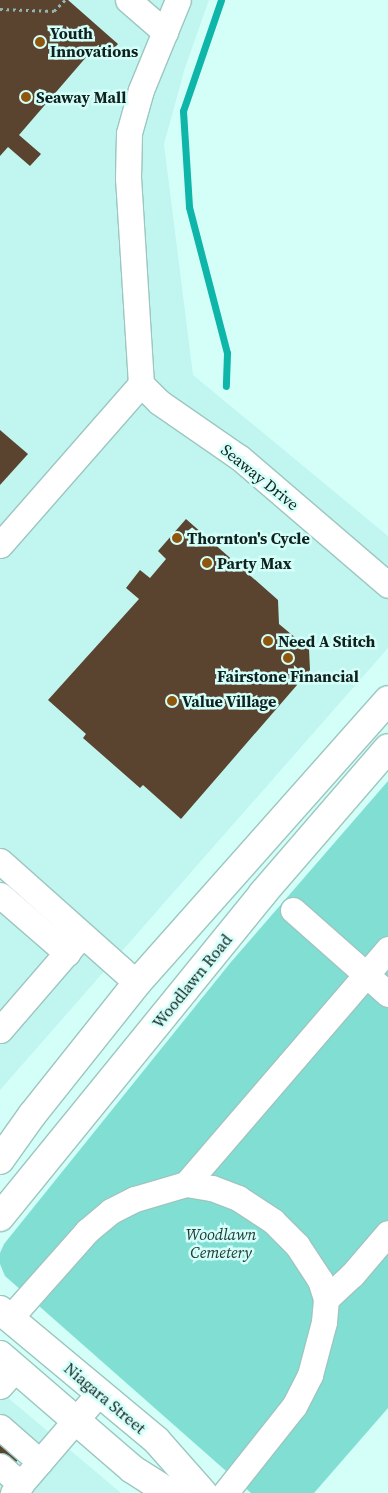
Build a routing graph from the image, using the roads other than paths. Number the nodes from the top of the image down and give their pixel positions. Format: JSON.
{"nodes":[{"id":1,"x":128,"y":0,"type":"edge"},
{"id":2,"x":178,"y":0,"type":"edge"},
{"id":3,"x":164,"y":32,"type":"junction"},
{"id":4,"x":146,"y":389,"type":"junction"},
{"id":5,"x":0,"y":545,"type":"edge"},
{"id":6,"x":388,"y":585,"type":"edge"},
{"id":7,"x":388,"y":700,"type":"edge"},
{"id":8,"x":388,"y":748,"type":"edge"},
{"id":9,"x":0,"y":861,"type":"edge"},
{"id":10,"x":0,"y":896,"type":"edge"},
{"id":11,"x":293,"y":910,"type":"dead end"},
{"id":12,"x":74,"y":944,"type":"junction"},
{"id":13,"x":388,"y":949,"type":"edge"},
{"id":14,"x":366,"y":974,"type":"junction"},
{"id":15,"x":137,"y":982,"type":"junction"},
{"id":16,"x":388,"y":994,"type":"edge"},
{"id":17,"x":0,"y":1030,"type":"edge"},
{"id":18,"x":90,"y":1045,"type":"junction"},
{"id":19,"x":0,"y":1133,"type":"edge"},
{"id":20,"x":0,"y":1160,"type":"edge"},
{"id":21,"x":186,"y":1184,"type":"junction"},
{"id":22,"x":0,"y":1217,"type":"edge"},
{"id":23,"x":388,"y":1234,"type":"edge"},
{"id":24,"x":326,"y":1298,"type":"junction"},
{"id":25,"x":5,"y":1314,"type":"edge"},
{"id":26,"x":5,"y":1370,"type":"edge"},
{"id":27,"x":100,"y":1393,"type":"junction"},
{"id":28,"x":76,"y":1420,"type":"junction"},
{"id":29,"x":0,"y":1427,"type":"edge"},
{"id":30,"x":40,"y":1462,"type":"junction"},
{"id":31,"x":0,"y":1466,"type":"edge"},
{"id":32,"x":17,"y":1489,"type":"edge"},
{"id":33,"x":170,"y":1493,"type":"edge"},
{"id":34,"x":203,"y":1493,"type":"edge"},
{"id":35,"x":225,"y":1493,"type":"edge"}],
"edges":[{"from":1,"to":3,"type":"street"},
{"from":2,"to":3,"type":"street"},
{"from":3,"to":4,"type":"street"},
{"from":4,"to":5,"type":"street"},
{"from":4,"to":6,"type":"street","name":"Seaway Drive"},
{"from":7,"to":15,"type":"main road"},
{"from":8,"to":22,"type":"main road","name":"Woodlawn Road"},
{"from":9,"to":12,"type":"street"},
{"from":10,"to":12,"type":"street"},
{"from":11,"to":14,"type":"street"},
{"from":12,"to":15,"type":"street"},
{"from":12,"to":17,"type":"street"},
{"from":13,"to":14,"type":"street"},
{"from":14,"to":16,"type":"street"},
{"from":14,"to":21,"type":"street"},
{"from":15,"to":18,"type":"main road"},
{"from":18,"to":19,"type":"main road"},
{"from":18,"to":20,"type":"main road"},
{"from":21,"to":24,"type":"street"},
{"from":21,"to":25,"type":"street"},
{"from":23,"to":24,"type":"street"},
{"from":24,"to":35,"type":"street"},
{"from":25,"to":27,"type":"main road","name":"Niagara Street"},
{"from":26,"to":28,"type":"main road"},
{"from":27,"to":28,"type":"street"},
{"from":27,"to":34,"type":"main road","name":"Niagara Street"},
{"from":28,"to":30,"type":"street"},
{"from":28,"to":33,"type":"main road"},
{"from":29,"to":30,"type":"street"},
{"from":30,"to":32,"type":"street"},
{"from":31,"to":32,"type":"street"}]}
